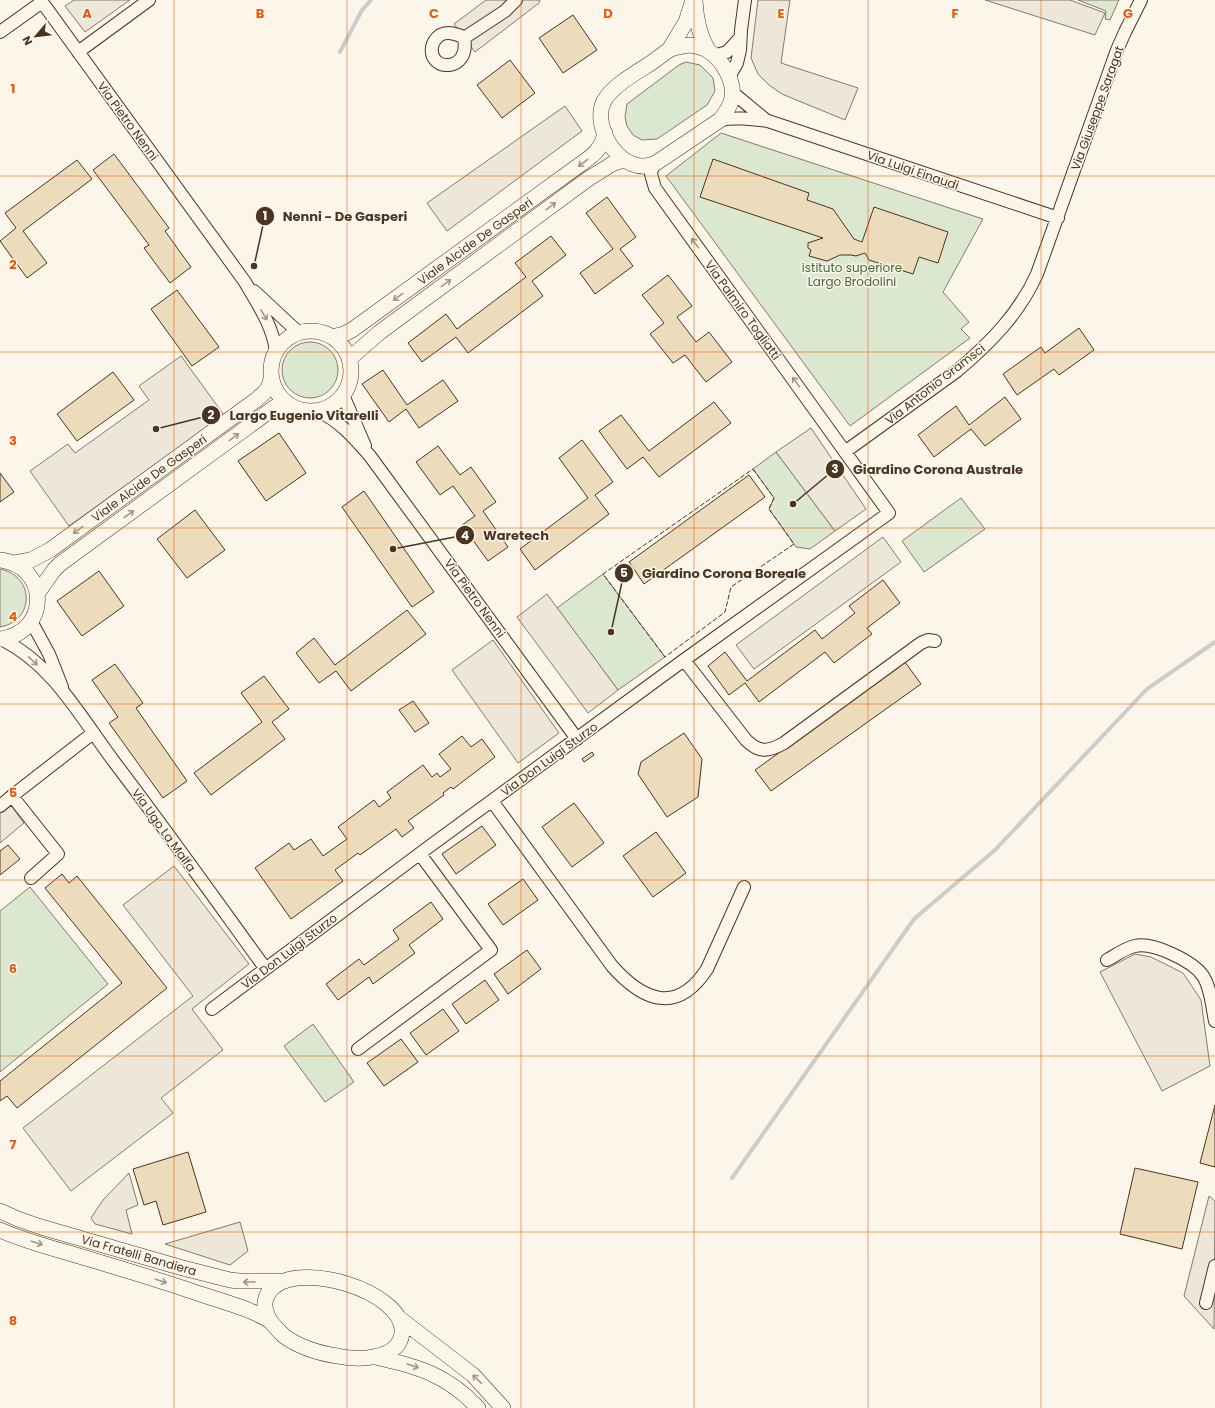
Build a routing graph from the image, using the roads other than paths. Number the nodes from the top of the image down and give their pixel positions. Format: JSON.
{"nodes":[{"id":1,"x":149,"y":0,"type":"edge"},
{"id":2,"x":516,"y":0,"type":"edge"},
{"id":3,"x":694,"y":0,"type":"edge"},
{"id":4,"x":745,"y":0,"type":"edge"},
{"id":5,"x":1141,"y":0,"type":"edge"},
{"id":6,"x":0,"y":32,"type":"edge"},
{"id":7,"x":464,"y":38,"type":"dead end"},
{"id":8,"x":740,"y":38,"type":"junction"},
{"id":9,"x":669,"y":50,"type":"junction"},
{"id":10,"x":78,"y":52,"type":"junction"},
{"id":11,"x":711,"y":53,"type":"junction"},
{"id":12,"x":729,"y":77,"type":"junction"},
{"id":13,"x":732,"y":92,"type":"junction"},
{"id":14,"x":720,"y":120,"type":"junction"},
{"id":15,"x":768,"y":121,"type":"junction"},
{"id":16,"x":605,"y":133,"type":"junction"},
{"id":17,"x":623,"y":160,"type":"junction"},
{"id":18,"x":653,"y":165,"type":"junction"},
{"id":19,"x":1058,"y":218,"type":"junction"},
{"id":20,"x":245,"y":282,"type":"junction"},
{"id":21,"x":299,"y":332,"type":"junction"},
{"id":22,"x":332,"y":337,"type":"junction"},
{"id":23,"x":276,"y":351,"type":"junction"},
{"id":24,"x":349,"y":359,"type":"junction"},
{"id":25,"x":271,"y":377,"type":"junction"},
{"id":26,"x":343,"y":396,"type":"junction"},
{"id":27,"x":289,"y":405,"type":"junction"},
{"id":28,"x":317,"y":411,"type":"junction"},
{"id":29,"x":846,"y":451,"type":"junction"},
{"id":30,"x":370,"y":456,"type":"junction"},
{"id":31,"x":889,"y":513,"type":"joint"},
{"id":32,"x":7,"y":561,"type":"edge"},
{"id":33,"x":37,"y":594,"type":"junction"},
{"id":34,"x":31,"y":621,"type":"junction"},
{"id":35,"x":0,"y":639,"type":"edge"},
{"id":36,"x":935,"y":641,"type":"dead end"},
{"id":37,"x":684,"y":660,"type":"junction"},
{"id":38,"x":64,"y":692,"type":"junction"},
{"id":39,"x":92,"y":733,"type":"junction"},
{"id":40,"x":577,"y":739,"type":"junction"},
{"id":41,"x":12,"y":796,"type":"junction"},
{"id":42,"x":492,"y":801,"type":"junction"},
{"id":43,"x":0,"y":806,"type":"edge"},
{"id":44,"x":420,"y":854,"type":"junction"},
{"id":45,"x":31,"y":878,"type":"dead end"},
{"id":46,"x":744,"y":887,"type":"dead end"},
{"id":47,"x":1107,"y":960,"type":"dead end"},
{"id":48,"x":265,"y":968,"type":"junction"},
{"id":49,"x":212,"y":1009,"type":"dead end"},
{"id":50,"x":1215,"y":1021,"type":"edge"},
{"id":51,"x":358,"y":1050,"type":"dead end"},
{"id":52,"x":0,"y":1211,"type":"edge"},
{"id":53,"x":0,"y":1230,"type":"edge"},
{"id":54,"x":1215,"y":1266,"type":"edge"},
{"id":55,"x":281,"y":1281,"type":"junction"},
{"id":56,"x":1206,"y":1303,"type":"dead end"},
{"id":57,"x":399,"y":1318,"type":"junction"},
{"id":58,"x":270,"y":1321,"type":"junction"},
{"id":59,"x":375,"y":1357,"type":"junction"},
{"id":60,"x":478,"y":1408,"type":"edge"},
{"id":61,"x":503,"y":1408,"type":"edge"}],
"edges":[{"from":1,"to":10,"type":"street"},
{"from":2,"to":7,"type":"street"},
{"from":3,"to":9,"type":"street"},
{"from":3,"to":11,"type":"street"},
{"from":4,"to":8,"type":"street"},
{"from":5,"to":19,"type":"street","name":"Via Giuseppe Saragat"},
{"from":6,"to":10,"type":"street","name":"Via Pietro Nenni"},
{"from":8,"to":11,"type":"street"},
{"from":8,"to":12,"type":"street"},
{"from":9,"to":11,"type":"street"},
{"from":9,"to":16,"type":"street"},
{"from":10,"to":20,"type":"street","name":"Via Pietro Nenni"},
{"from":11,"to":12,"type":"street"},
{"from":12,"to":13,"type":"street"},
{"from":13,"to":14,"type":"street"},
{"from":13,"to":15,"type":"street","name":"Via Luigi Einaudi"},
{"from":14,"to":15,"type":"street","name":"Via Luigi Einaudi"},
{"from":14,"to":18,"type":"street"},
{"from":15,"to":19,"type":"street","name":"Via Luigi Einaudi"},
{"from":16,"to":17,"type":"street"},
{"from":16,"to":22,"type":"street","name":"Viale Alcide De Gasperi","one_way":true},
{"from":17,"to":18,"type":"street"},
{"from":24,"to":17,"type":"street","name":"Viale Alcide De Gasperi","one_way":true},
{"from":29,"to":18,"type":"street","name":"Via Palmiro Togliatti","one_way":true},
{"from":19,"to":29,"type":"street","name":"Via Antonio Gramsci"},
{"from":20,"to":21,"type":"street","name":"Via Pietro Nenni"},
{"from":20,"to":23,"type":"street","name":"Via Pietro Nenni","one_way":true},
{"from":21,"to":22,"type":"street"},
{"from":21,"to":23,"type":"street"},
{"from":22,"to":24,"type":"street"},
{"from":23,"to":25,"type":"street"},
{"from":24,"to":26,"type":"street"},
{"from":25,"to":27,"type":"street"},
{"from":25,"to":32,"type":"street","name":"Viale Alcide De Gasperi","one_way":true},
{"from":26,"to":28,"type":"street"},
{"from":26,"to":30,"type":"street"},
{"from":27,"to":28,"type":"street"},
{"from":33,"to":27,"type":"street","name":"Viale Alcide De Gasperi","one_way":true},
{"from":28,"to":30,"type":"street","name":"Via Pietro Nenni"},
{"from":29,"to":31,"type":"street","name":"Via Palmiro Togliatti"},
{"from":30,"to":40,"type":"street","name":"Via Pietro Nenni"},
{"from":31,"to":37,"type":"street","name":"Via Don Luigi Sturzo"},
{"from":32,"to":33,"type":"street"},
{"from":33,"to":34,"type":"street"},
{"from":34,"to":35,"type":"street"},
{"from":34,"to":38,"type":"street","name":"Via Ugo La Malfa"},
{"from":35,"to":38,"type":"street","name":"Via Ugo La Malfa","one_way":true},
{"from":36,"to":37,"type":"street"},
{"from":37,"to":40,"type":"street","name":"Via Don Luigi Sturzo"},
{"from":38,"to":39,"type":"street","name":"Via Ugo La Malfa"},
{"from":39,"to":41,"type":"street"},
{"from":39,"to":48,"type":"street","name":"Via Ugo La Malfa"},
{"from":40,"to":42,"type":"street","name":"Via Don Luigi Sturzo"},
{"from":41,"to":43,"type":"street"},
{"from":41,"to":45,"type":"street"},
{"from":42,"to":44,"type":"street","name":"Via Don Luigi Sturzo"},
{"from":42,"to":46,"type":"street"},
{"from":44,"to":48,"type":"street","name":"Via Don Luigi Sturzo"},
{"from":44,"to":51,"type":"street"},
{"from":47,"to":50,"type":"street"},
{"from":48,"to":49,"type":"street","name":"Via Don Luigi Sturzo"},
{"from":55,"to":52,"type":"street","name":"Via Fratelli Bandiera","one_way":true},
{"from":53,"to":58,"type":"street","name":"Via Fratelli Bandiera","one_way":true},
{"from":54,"to":56,"type":"street"},
{"from":55,"to":57,"type":"street","name":"Via Fratelli Bandiera"},
{"from":55,"to":58,"type":"street"},
{"from":57,"to":59,"type":"street","name":"Via Fratelli Bandiera"},
{"from":61,"to":57,"type":"street","name":"Via Fratelli Bandiera","one_way":true},
{"from":58,"to":59,"type":"street","name":"Via Fratelli Bandiera"},
{"from":59,"to":60,"type":"street","name":"Via Fratelli Bandiera","one_way":true}]}
